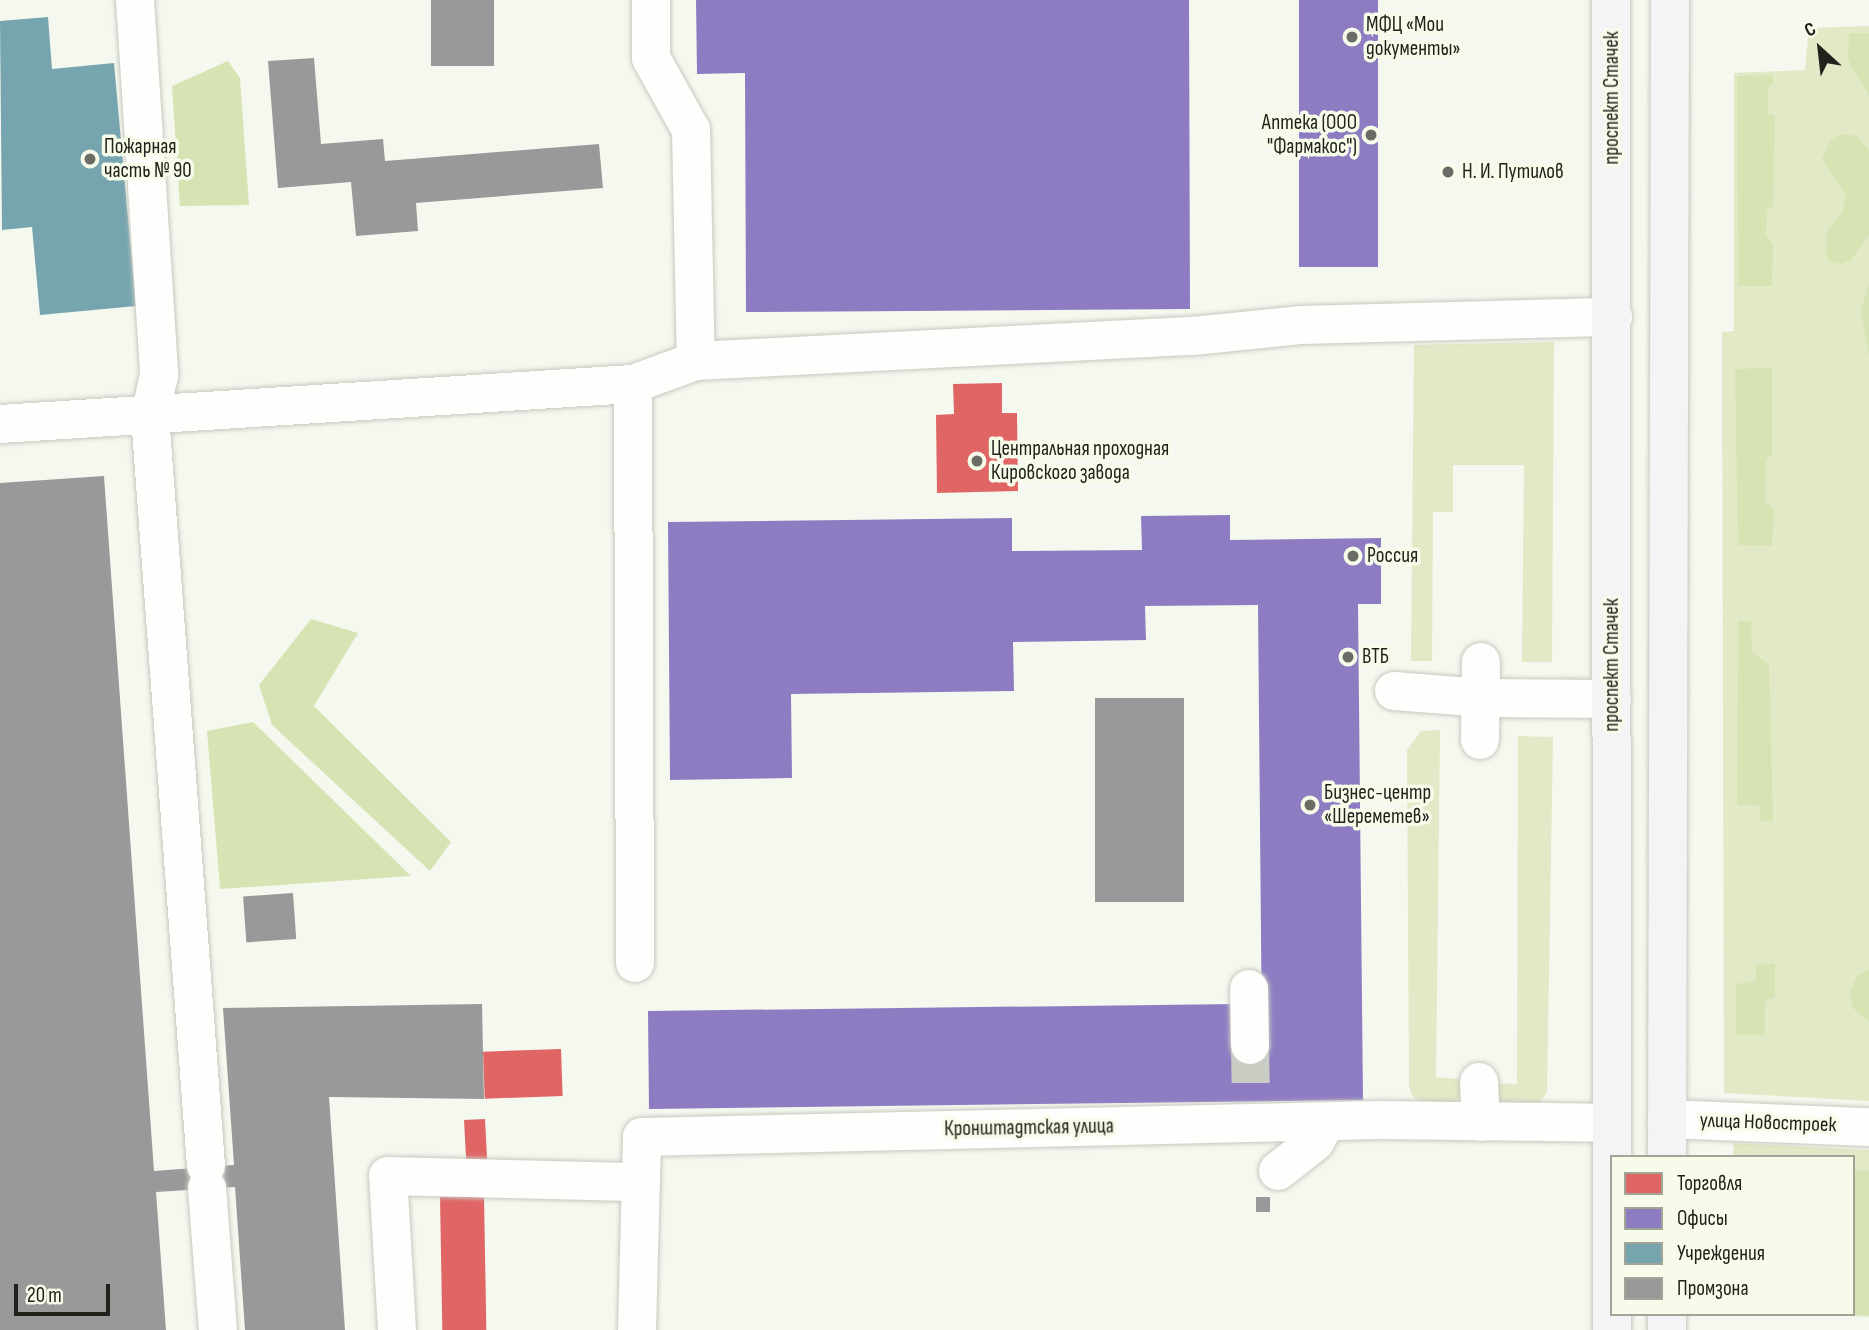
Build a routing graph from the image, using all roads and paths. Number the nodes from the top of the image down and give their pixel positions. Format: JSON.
{"nodes":[{"id":1,"x":135,"y":0,"type":"edge"},
{"id":2,"x":651,"y":0,"type":"edge"},
{"id":3,"x":1611,"y":0,"type":"edge"},
{"id":4,"x":1670,"y":0,"type":"edge"},
{"id":5,"x":1613,"y":317,"type":"junction"},
{"id":6,"x":696,"y":361,"type":"junction"},
{"id":7,"x":633,"y":384,"type":"junction"},
{"id":8,"x":150,"y":416,"type":"junction"},
{"id":9,"x":0,"y":424,"type":"edge"},
{"id":10,"x":1482,"y":680,"type":"junction"},
{"id":11,"x":1394,"y":691,"type":"dead end"},
{"id":12,"x":1612,"y":699,"type":"junction"},
{"id":13,"x":1480,"y":740,"type":"dead end"},
{"id":14,"x":635,"y":963,"type":"dead end"},
{"id":15,"x":1249,"y":989,"type":"dead end"},
{"id":16,"x":1250,"y":1045,"type":"tunnel mouth"},
{"id":17,"x":1479,"y":1082,"type":"dead end"},
{"id":18,"x":1667,"y":1119,"type":"junction"},
{"id":19,"x":1326,"y":1122,"type":"junction"},
{"id":20,"x":1481,"y":1122,"type":"junction"},
{"id":21,"x":1610,"y":1123,"type":"junction"},
{"id":22,"x":1869,"y":1127,"type":"edge"},
{"id":23,"x":1610,"y":1155,"type":"edge"},
{"id":24,"x":1667,"y":1155,"type":"edge"},
{"id":25,"x":1278,"y":1171,"type":"dead end"},
{"id":26,"x":640,"y":1182,"type":"junction"},
{"id":27,"x":218,"y":1330,"type":"edge"},
{"id":28,"x":397,"y":1330,"type":"edge"},
{"id":29,"x":637,"y":1330,"type":"edge"}],
"edges":[{"from":1,"to":8,"type":"street"},
{"from":2,"to":6,"type":"street"},
{"from":3,"to":5,"type":"main road","name":"проспект Стачек"},
{"from":4,"to":18,"type":"main road"},
{"from":5,"to":6,"type":"street"},
{"from":5,"to":12,"type":"main road","name":"проспект Стачек"},
{"from":6,"to":7,"type":"street"},
{"from":7,"to":8,"type":"street"},
{"from":7,"to":14,"type":"street"},
{"from":8,"to":9,"type":"street"},
{"from":8,"to":27,"type":"street"},
{"from":10,"to":11,"type":"street"},
{"from":10,"to":12,"type":"street"},
{"from":10,"to":13,"type":"street"},
{"from":12,"to":21,"type":"main road","name":"проспект Стачек"},
{"from":15,"to":16,"type":"street"},
{"from":17,"to":20,"type":"street"},
{"from":18,"to":22,"type":"street","name":"улица Новостроек"},
{"from":18,"to":24,"type":"main road"},
{"from":19,"to":20,"type":"street","name":"Кронштадтская улица"},
{"from":19,"to":25,"type":"street"},
{"from":19,"to":26,"type":"street","name":"Кронштадтская улица"},
{"from":20,"to":21,"type":"street","name":"Кронштадтская улица"},
{"from":21,"to":23,"type":"main road","name":"проспект Стачек"},
{"from":26,"to":28,"type":"street"},
{"from":26,"to":29,"type":"street","name":"Кронштадтская улица"}]}
